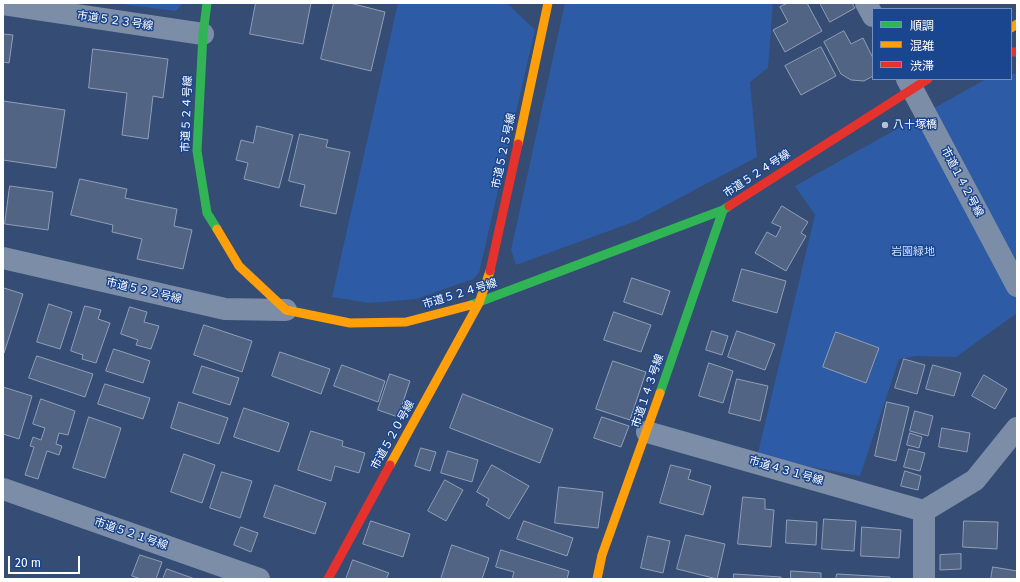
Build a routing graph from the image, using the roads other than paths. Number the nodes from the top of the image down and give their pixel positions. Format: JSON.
{"nodes":[{"id":1,"x":207,"y":3,"type":"edge"},
{"id":2,"x":866,"y":3,"type":"edge"},
{"id":3,"x":3,"y":4,"type":"edge"},
{"id":4,"x":543,"y":4,"type":"edge"},
{"id":5,"x":872,"y":14,"type":"edge"},
{"id":6,"x":203,"y":34,"type":"junction"},
{"id":7,"x":915,"y":82,"type":"edge"},
{"id":8,"x":723,"y":210,"type":"junction"},
{"id":9,"x":3,"y":258,"type":"edge"},
{"id":10,"x":1017,"y":286,"type":"edge"},
{"id":11,"x":479,"y":303,"type":"junction"},
{"id":12,"x":286,"y":310,"type":"junction"},
{"id":13,"x":1017,"y":428,"type":"edge"},
{"id":14,"x":647,"y":432,"type":"junction"},
{"id":15,"x":3,"y":489,"type":"edge"},
{"id":16,"x":924,"y":511,"type":"junction"},
{"id":17,"x":601,"y":578,"type":"edge"},
{"id":18,"x":259,"y":579,"type":"edge"},
{"id":19,"x":328,"y":579,"type":"edge"},
{"id":20,"x":924,"y":579,"type":"edge"}],
"edges":[{"from":1,"to":6,"type":"street","name":"市道５２４号線"},
{"from":2,"to":5,"type":"street"},
{"from":3,"to":6,"type":"street","name":"市道５２３号線"},
{"from":4,"to":11,"type":"street","name":"市道５２５号線"},
{"from":6,"to":12,"type":"street","name":"市道５２４号線"},
{"from":7,"to":8,"type":"street","name":"市道５２４号線"},
{"from":7,"to":10,"type":"street","name":"市道１４２号線"},
{"from":8,"to":11,"type":"street","name":"市道５２４号線"},
{"from":8,"to":14,"type":"street","name":"市道１４３号線"},
{"from":9,"to":12,"type":"street","name":"市道５２２号線"},
{"from":11,"to":12,"type":"street","name":"市道５２４号線"},
{"from":11,"to":19,"type":"street","name":"市道５２０号線"},
{"from":13,"to":16,"type":"street"},
{"from":14,"to":16,"type":"street","name":"市道４３１号線"},
{"from":14,"to":17,"type":"street","name":"市道１４３号線"},
{"from":15,"to":18,"type":"street","name":"市道５２１号線"},
{"from":16,"to":20,"type":"street"}]}
